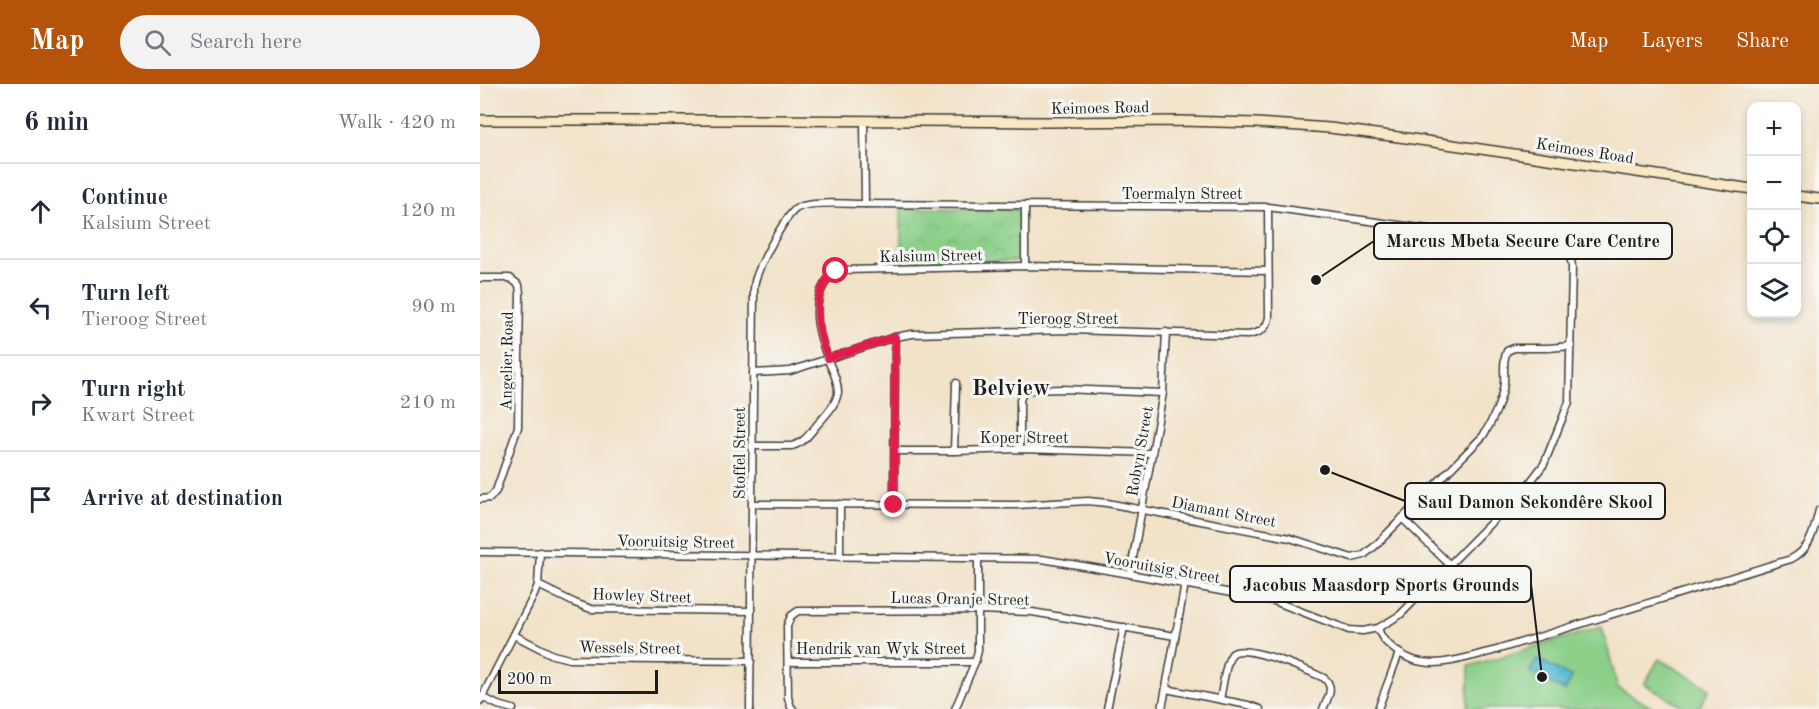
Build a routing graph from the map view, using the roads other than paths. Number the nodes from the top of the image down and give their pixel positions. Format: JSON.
{"nodes":[{"id":1,"x":480,"y":120,"type":"edge"},
{"id":2,"x":864,"y":122,"type":"junction"},
{"id":3,"x":1747,"y":188,"type":"edge"},
{"id":4,"x":865,"y":204,"type":"junction"},
{"id":5,"x":1025,"y":206,"type":"junction"},
{"id":6,"x":1268,"y":207,"type":"junction"},
{"id":7,"x":796,"y":208,"type":"joint"},
{"id":8,"x":1565,"y":250,"type":"joint"},
{"id":9,"x":1025,"y":266,"type":"junction"},
{"id":10,"x":1268,"y":271,"type":"junction"},
{"id":11,"x":480,"y":278,"type":"edge"},
{"id":12,"x":1166,"y":332,"type":"junction"},
{"id":13,"x":895,"y":337,"type":"junction"},
{"id":14,"x":1571,"y":346,"type":"junction"},
{"id":15,"x":828,"y":358,"type":"junction"},
{"id":16,"x":753,"y":373,"type":"junction"},
{"id":17,"x":956,"y":383,"type":"dead end"},
{"id":18,"x":1163,"y":393,"type":"junction"},
{"id":19,"x":752,"y":446,"type":"junction"},
{"id":20,"x":1020,"y":449,"type":"junction"},
{"id":21,"x":895,"y":451,"type":"junction"},
{"id":22,"x":954,"y":452,"type":"junction"},
{"id":23,"x":1153,"y":453,"type":"junction"},
{"id":24,"x":480,"y":499,"type":"edge"},
{"id":25,"x":753,"y":504,"type":"junction"},
{"id":26,"x":840,"y":504,"type":"junction"},
{"id":27,"x":894,"y":505,"type":"junction"},
{"id":28,"x":1142,"y":509,"type":"junction"},
{"id":29,"x":1819,"y":510,"type":"edge"},
{"id":30,"x":1402,"y":518,"type":"junction"},
{"id":31,"x":480,"y":552,"type":"edge"},
{"id":32,"x":540,"y":552,"type":"junction"},
{"id":33,"x":752,"y":556,"type":"junction"},
{"id":34,"x":840,"y":557,"type":"junction"},
{"id":35,"x":978,"y":559,"type":"junction"},
{"id":36,"x":1450,"y":565,"type":"junction"},
{"id":37,"x":1130,"y":574,"type":"junction"},
{"id":38,"x":1185,"y":584,"type":"junction"},
{"id":39,"x":537,"y":585,"type":"junction"},
{"id":40,"x":979,"y":610,"type":"junction"},
{"id":41,"x":751,"y":611,"type":"junction"},
{"id":42,"x":1124,"y":627,"type":"junction"},
{"id":43,"x":1378,"y":628,"type":"junction"},
{"id":44,"x":514,"y":635,"type":"junction"},
{"id":45,"x":1175,"y":636,"type":"junction"},
{"id":46,"x":1399,"y":653,"type":"junction"},
{"id":47,"x":751,"y":661,"type":"junction"},
{"id":48,"x":788,"y":662,"type":"junction"},
{"id":49,"x":975,"y":662,"type":"junction"},
{"id":50,"x":1166,"y":689,"type":"junction"},
{"id":51,"x":481,"y":699,"type":"edge"},
{"id":52,"x":1220,"y":699,"type":"junction"},
{"id":53,"x":513,"y":709,"type":"edge"},
{"id":54,"x":750,"y":709,"type":"edge"},
{"id":55,"x":793,"y":709,"type":"edge"},
{"id":56,"x":955,"y":709,"type":"edge"},
{"id":57,"x":1107,"y":709,"type":"edge"},
{"id":58,"x":1162,"y":709,"type":"edge"},
{"id":59,"x":1260,"y":709,"type":"edge"},
{"id":60,"x":1323,"y":709,"type":"edge"},
{"id":61,"x":1378,"y":709,"type":"edge"}],
"edges":[{"from":1,"to":2,"type":"street","name":"Keimoes Road"},
{"from":2,"to":3,"type":"street","name":"Keimoes Road"},
{"from":2,"to":4,"type":"street"},
{"from":4,"to":5,"type":"street","name":"Toermalyn Street"},
{"from":4,"to":7,"type":"street","name":"Toermalyn Street"},
{"from":5,"to":6,"type":"street","name":"Toermalyn Street"},
{"from":5,"to":9,"type":"street"},
{"from":6,"to":8,"type":"street","name":"Toermalyn Street"},
{"from":6,"to":10,"type":"street","name":"Tieroog Street"},
{"from":7,"to":16,"type":"street","name":"Stoffel Street"},
{"from":8,"to":14,"type":"street","name":"Vooruitsig Street"},
{"from":9,"to":10,"type":"street","name":"Kalsium Street"},
{"from":9,"to":15,"type":"street","name":"Kalsium Street"},
{"from":10,"to":12,"type":"street","name":"Tieroog Street"},
{"from":11,"to":24,"type":"street","name":"Angelier Road"},
{"from":12,"to":13,"type":"street","name":"Tieroog Street"},
{"from":12,"to":18,"type":"street","name":"Robyn Street"},
{"from":13,"to":15,"type":"street","name":"Tieroog Street"},
{"from":13,"to":21,"type":"street"},
{"from":14,"to":30,"type":"street","name":"Diamant Street"},
{"from":14,"to":36,"type":"street","name":"Vooruitsig Street"},
{"from":15,"to":16,"type":"street","name":"Tieroog Street"},
{"from":15,"to":19,"type":"street","name":"Kalsium Street"},
{"from":16,"to":19,"type":"street","name":"Stoffel Street"},
{"from":17,"to":22,"type":"street"},
{"from":18,"to":20,"type":"street"},
{"from":18,"to":23,"type":"street","name":"Robyn Street"},
{"from":19,"to":25,"type":"street","name":"Stoffel Street"},
{"from":20,"to":22,"type":"street","name":"Koper Street"},
{"from":20,"to":23,"type":"street","name":"Koper Street"},
{"from":21,"to":22,"type":"street","name":"Koper Street"},
{"from":21,"to":27,"type":"street"},
{"from":23,"to":28,"type":"street","name":"Robyn Street"},
{"from":25,"to":26,"type":"street","name":"Diamant Street"},
{"from":25,"to":33,"type":"street","name":"Stoffel Street"},
{"from":26,"to":27,"type":"street","name":"Diamant Street"},
{"from":26,"to":34,"type":"street"},
{"from":27,"to":28,"type":"street","name":"Diamant Street"},
{"from":28,"to":30,"type":"street","name":"Diamant Street"},
{"from":28,"to":37,"type":"street","name":"Robyn Street"},
{"from":29,"to":46,"type":"street"},
{"from":30,"to":36,"type":"street"},
{"from":31,"to":32,"type":"street","name":"Vooruitsig Street"},
{"from":32,"to":33,"type":"street","name":"Vooruitsig Street"},
{"from":32,"to":39,"type":"street"},
{"from":33,"to":34,"type":"street","name":"Vooruitsig Street"},
{"from":33,"to":41,"type":"street","name":"Stoffel Street"},
{"from":34,"to":35,"type":"street","name":"Vooruitsig Street"},
{"from":35,"to":37,"type":"street","name":"Vooruitsig Street"},
{"from":35,"to":40,"type":"street"},
{"from":36,"to":43,"type":"street","name":"Vooruitsig Street"},
{"from":37,"to":38,"type":"street","name":"Vooruitsig Street"},
{"from":38,"to":43,"type":"street","name":"Vooruitsig Street"},
{"from":38,"to":45,"type":"street"},
{"from":39,"to":41,"type":"street","name":"Howley Street"},
{"from":39,"to":44,"type":"street"},
{"from":40,"to":42,"type":"street","name":"Lucas Oranje Street"},
{"from":40,"to":48,"type":"street","name":"Lucas Oranje Street"},
{"from":40,"to":49,"type":"street"},
{"from":41,"to":47,"type":"street","name":"Stoffel Street"},
{"from":42,"to":45,"type":"street","name":"Lucas Oranje Street"},
{"from":42,"to":57,"type":"street"},
{"from":43,"to":46,"type":"street"},
{"from":44,"to":47,"type":"street","name":"Wessels Street"},
{"from":44,"to":51,"type":"street"},
{"from":45,"to":50,"type":"street"},
{"from":46,"to":61,"type":"street"},
{"from":47,"to":54,"type":"street","name":"Stoffel Street"},
{"from":48,"to":49,"type":"street","name":"Hendrik van Wyk Street"},
{"from":48,"to":55,"type":"street"},
{"from":49,"to":56,"type":"street"},
{"from":50,"to":52,"type":"street"},
{"from":50,"to":58,"type":"street"},
{"from":51,"to":53,"type":"street"},
{"from":52,"to":59,"type":"street"},
{"from":52,"to":60,"type":"street"}]}
